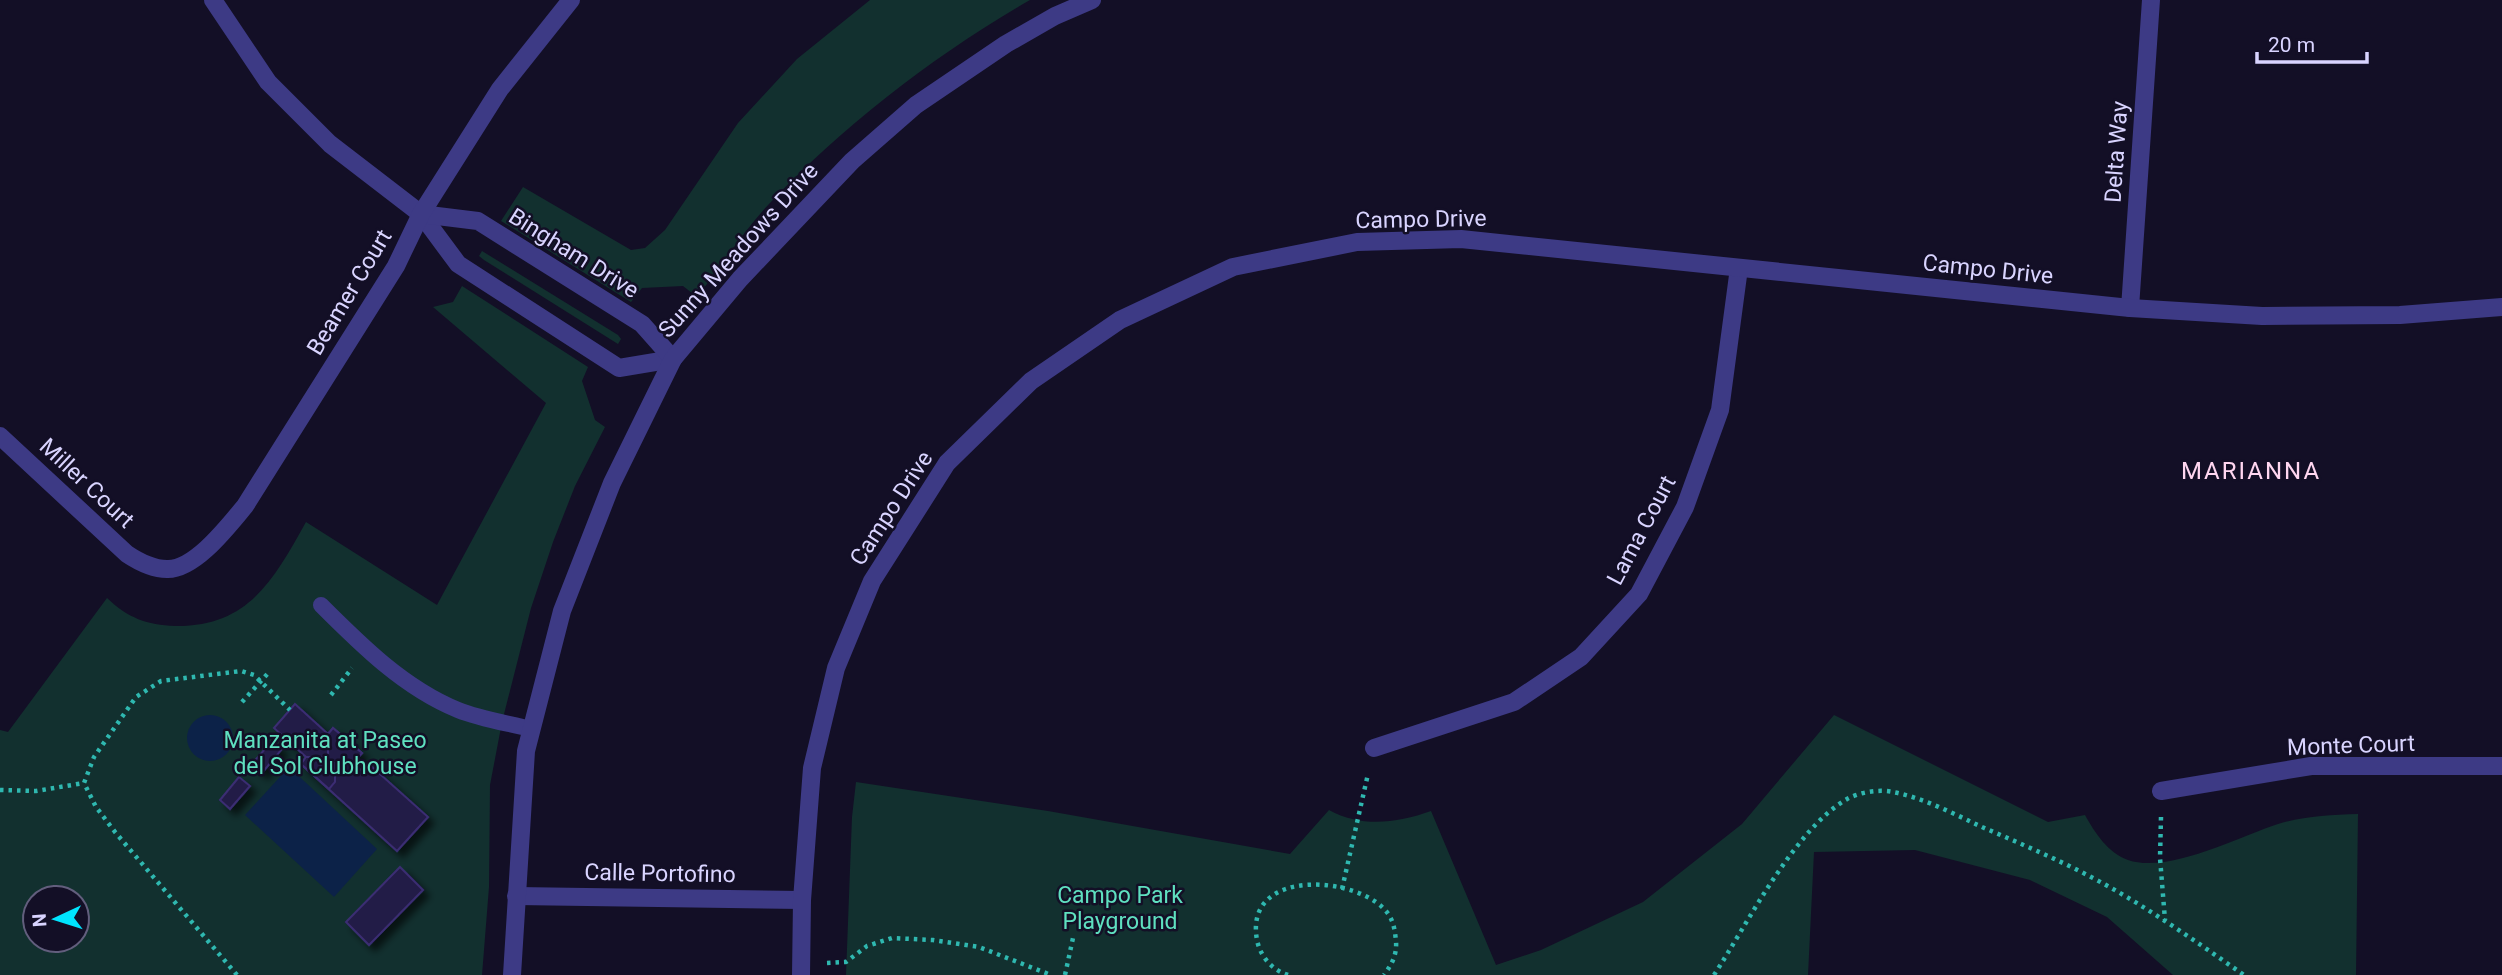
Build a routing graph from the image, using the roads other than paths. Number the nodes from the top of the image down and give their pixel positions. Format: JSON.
{"nodes":[{"id":1,"x":213,"y":0,"type":"edge"},
{"id":2,"x":571,"y":0,"type":"edge"},
{"id":3,"x":1092,"y":0,"type":"edge"},
{"id":4,"x":2151,"y":0,"type":"edge"},
{"id":5,"x":421,"y":214,"type":"junction"},
{"id":6,"x":1739,"y":268,"type":"junction"},
{"id":7,"x":2502,"y":307,"type":"edge"},
{"id":8,"x":2130,"y":308,"type":"junction"},
{"id":9,"x":673,"y":359,"type":"junction"},
{"id":10,"x":0,"y":436,"type":"edge"},
{"id":11,"x":142,"y":564,"type":"joint"},
{"id":12,"x":321,"y":605,"type":"dead end"},
{"id":13,"x":531,"y":729,"type":"junction"},
{"id":14,"x":1374,"y":748,"type":"road end"},
{"id":15,"x":2502,"y":766,"type":"edge"},
{"id":16,"x":2161,"y":791,"type":"road end"},
{"id":17,"x":516,"y":896,"type":"junction"},
{"id":18,"x":803,"y":900,"type":"junction"},
{"id":19,"x":801,"y":969,"type":"edge"},
{"id":20,"x":512,"y":975,"type":"edge"}],
"edges":[{"from":1,"to":5,"type":"street","name":"Bingham Drive"},
{"from":2,"to":5,"type":"street","name":"Beamer Court"},
{"from":3,"to":9,"type":"street","name":"Sunny Meadows Drive"},
{"from":4,"to":8,"type":"street","name":"Delta Way"},
{"from":5,"to":9,"type":"street","name":"Bingham Drive"},
{"from":5,"to":9,"type":"street","name":"Bingham Drive"},
{"from":5,"to":11,"type":"street","name":"Beamer Court"},
{"from":6,"to":8,"type":"street","name":"Campo Drive"},
{"from":6,"to":14,"type":"street","name":"Lama Court"},
{"from":6,"to":18,"type":"street","name":"Campo Drive"},
{"from":7,"to":8,"type":"street","name":"Campo Drive"},
{"from":9,"to":13,"type":"street","name":"Sunny Meadows Drive"},
{"from":10,"to":11,"type":"street","name":"Miller Court"},
{"from":12,"to":13,"type":"lane"},
{"from":13,"to":17,"type":"street","name":"Sunny Meadows Drive"},
{"from":15,"to":16,"type":"street","name":"Monte Court"},
{"from":17,"to":18,"type":"street","name":"Calle Portofino"},
{"from":17,"to":20,"type":"street","name":"Sunny Meadows Drive"},
{"from":18,"to":19,"type":"street","name":"Campo Drive"}]}
